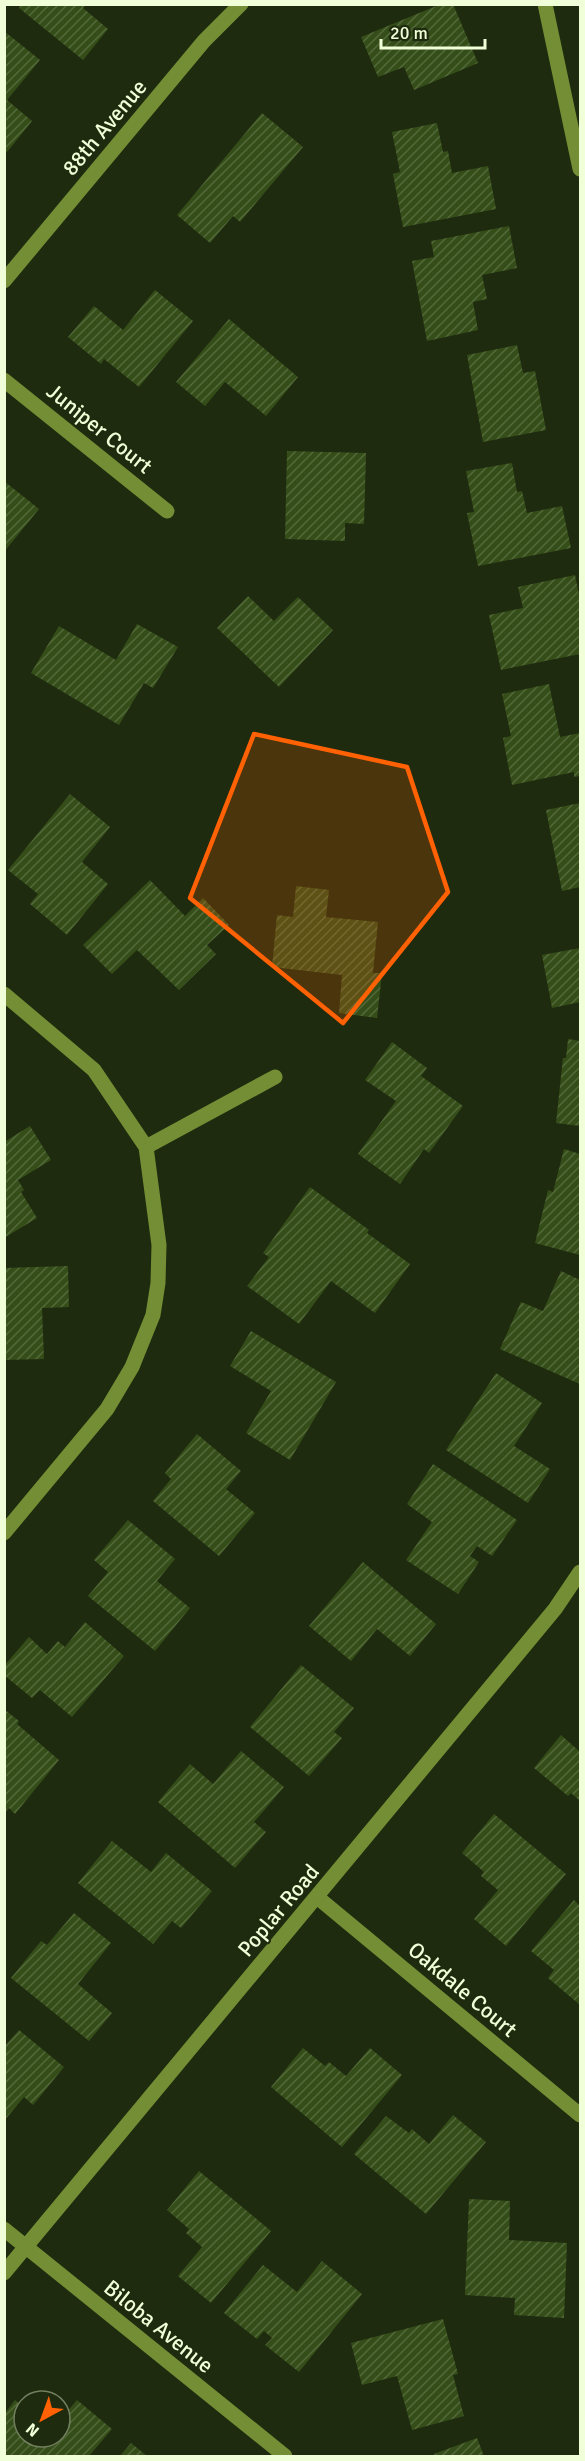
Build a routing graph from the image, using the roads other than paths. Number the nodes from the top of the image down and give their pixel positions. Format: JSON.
{"nodes":[{"id":1,"x":241,"y":4,"type":"edge"},
{"id":2,"x":545,"y":4,"type":"edge"},
{"id":3,"x":580,"y":169,"type":"edge"},
{"id":4,"x":4,"y":281,"type":"edge"},
{"id":5,"x":4,"y":380,"type":"edge"},
{"id":6,"x":167,"y":511,"type":"dead end"},
{"id":7,"x":4,"y":994,"type":"edge"},
{"id":8,"x":275,"y":1077,"type":"dead end"},
{"id":9,"x":146,"y":1147,"type":"junction"},
{"id":10,"x":4,"y":1533,"type":"edge"},
{"id":11,"x":580,"y":1572,"type":"edge"},
{"id":12,"x":317,"y":1898,"type":"junction"},
{"id":13,"x":580,"y":2115,"type":"edge"},
{"id":14,"x":4,"y":2229,"type":"edge"},
{"id":15,"x":26,"y":2247,"type":"junction"},
{"id":16,"x":4,"y":2273,"type":"edge"},
{"id":17,"x":285,"y":2457,"type":"edge"}],
"edges":[{"from":1,"to":4,"type":"street","name":"88th Avenue"},
{"from":2,"to":3,"type":"street"},
{"from":5,"to":6,"type":"street","name":"Juniper Court"},
{"from":7,"to":9,"type":"street"},
{"from":8,"to":9,"type":"street"},
{"from":9,"to":10,"type":"street"},
{"from":11,"to":12,"type":"street","name":"Poplar Road"},
{"from":12,"to":13,"type":"street","name":"Oakdale Court"},
{"from":12,"to":15,"type":"street","name":"Poplar Road"},
{"from":14,"to":15,"type":"street","name":"Biloba Avenue"},
{"from":15,"to":16,"type":"street","name":"Poplar Road"},
{"from":15,"to":17,"type":"street","name":"Biloba Avenue"}]}
